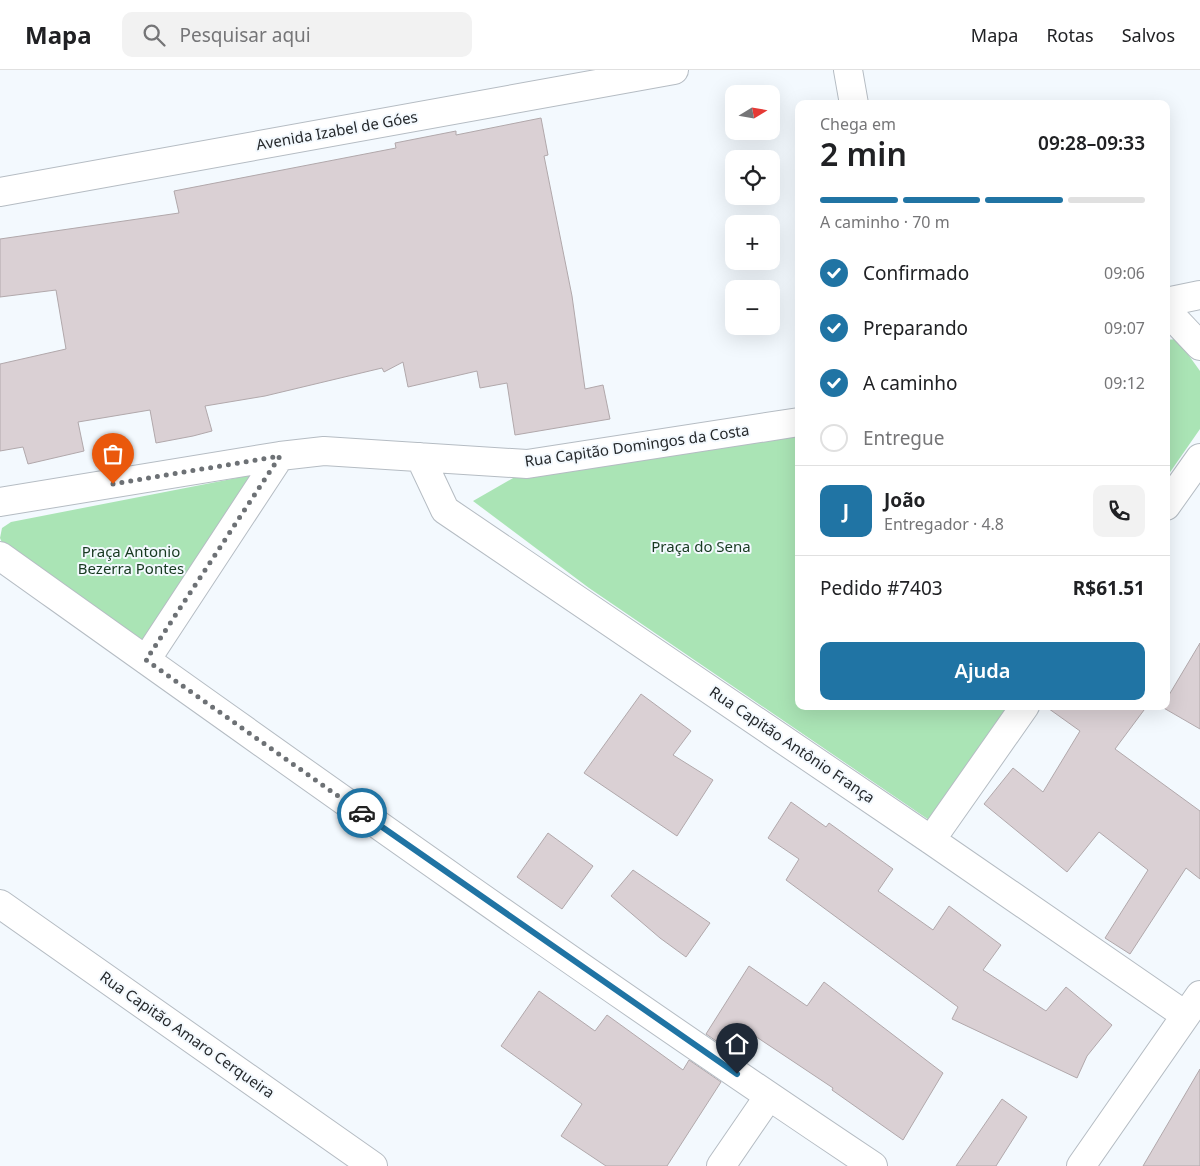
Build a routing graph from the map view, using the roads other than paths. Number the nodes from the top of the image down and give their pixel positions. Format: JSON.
{"nodes":[{"id":1,"x":674,"y":70,"type":"edge"},
{"id":2,"x":848,"y":70,"type":"edge"},
{"id":3,"x":853,"y":100,"type":"edge"},
{"id":4,"x":0,"y":192,"type":"edge"},
{"id":5,"x":1200,"y":295,"type":"edge"},
{"id":6,"x":1170,"y":301,"type":"edge"},
{"id":7,"x":1170,"y":314,"type":"edge"},
{"id":8,"x":1200,"y":346,"type":"edge"},
{"id":9,"x":795,"y":423,"type":"edge"},
{"id":10,"x":280,"y":456,"type":"junction"},
{"id":11,"x":420,"y":457,"type":"junction"},
{"id":12,"x":1200,"y":458,"type":"edge"},
{"id":13,"x":1170,"y":500,"type":"edge"},
{"id":14,"x":0,"y":502,"type":"edge"},
{"id":15,"x":0,"y":556,"type":"edge"},
{"id":16,"x":146,"y":660,"type":"junction"},
{"id":17,"x":1022,"y":710,"type":"edge"},
{"id":18,"x":932,"y":840,"type":"junction"},
{"id":19,"x":0,"y":904,"type":"edge"},
{"id":20,"x":1193,"y":1005,"type":"edge"},
{"id":21,"x":769,"y":1096,"type":"junction"},
{"id":22,"x":367,"y":1164,"type":"edge"},
{"id":23,"x":721,"y":1166,"type":"edge"},
{"id":24,"x":873,"y":1166,"type":"edge"},
{"id":25,"x":1081,"y":1166,"type":"edge"}],
"edges":[{"from":1,"to":4,"type":"street","name":"Avenida Izabel de Góes"},
{"from":2,"to":3,"type":"street"},
{"from":5,"to":6,"type":"street"},
{"from":7,"to":8,"type":"street"},
{"from":9,"to":11,"type":"street","name":"Rua Capitão Domingos da Costa"},
{"from":10,"to":11,"type":"street","name":"Rua Capitão Domingos da Costa"},
{"from":10,"to":14,"type":"street","name":"Rua Capitão Domingos da Costa"},
{"from":10,"to":16,"type":"street"},
{"from":11,"to":18,"type":"street","name":"Rua Capitão Antônio França"},
{"from":12,"to":13,"type":"street"},
{"from":15,"to":16,"type":"street"},
{"from":16,"to":21,"type":"street"},
{"from":17,"to":18,"type":"street"},
{"from":18,"to":20,"type":"street","name":"Rua Capitão Antônio França"},
{"from":19,"to":22,"type":"street","name":"Rua Capitão Amaro Cerqueira"},
{"from":20,"to":25,"type":"street"},
{"from":21,"to":23,"type":"street"},
{"from":21,"to":24,"type":"street"}]}
